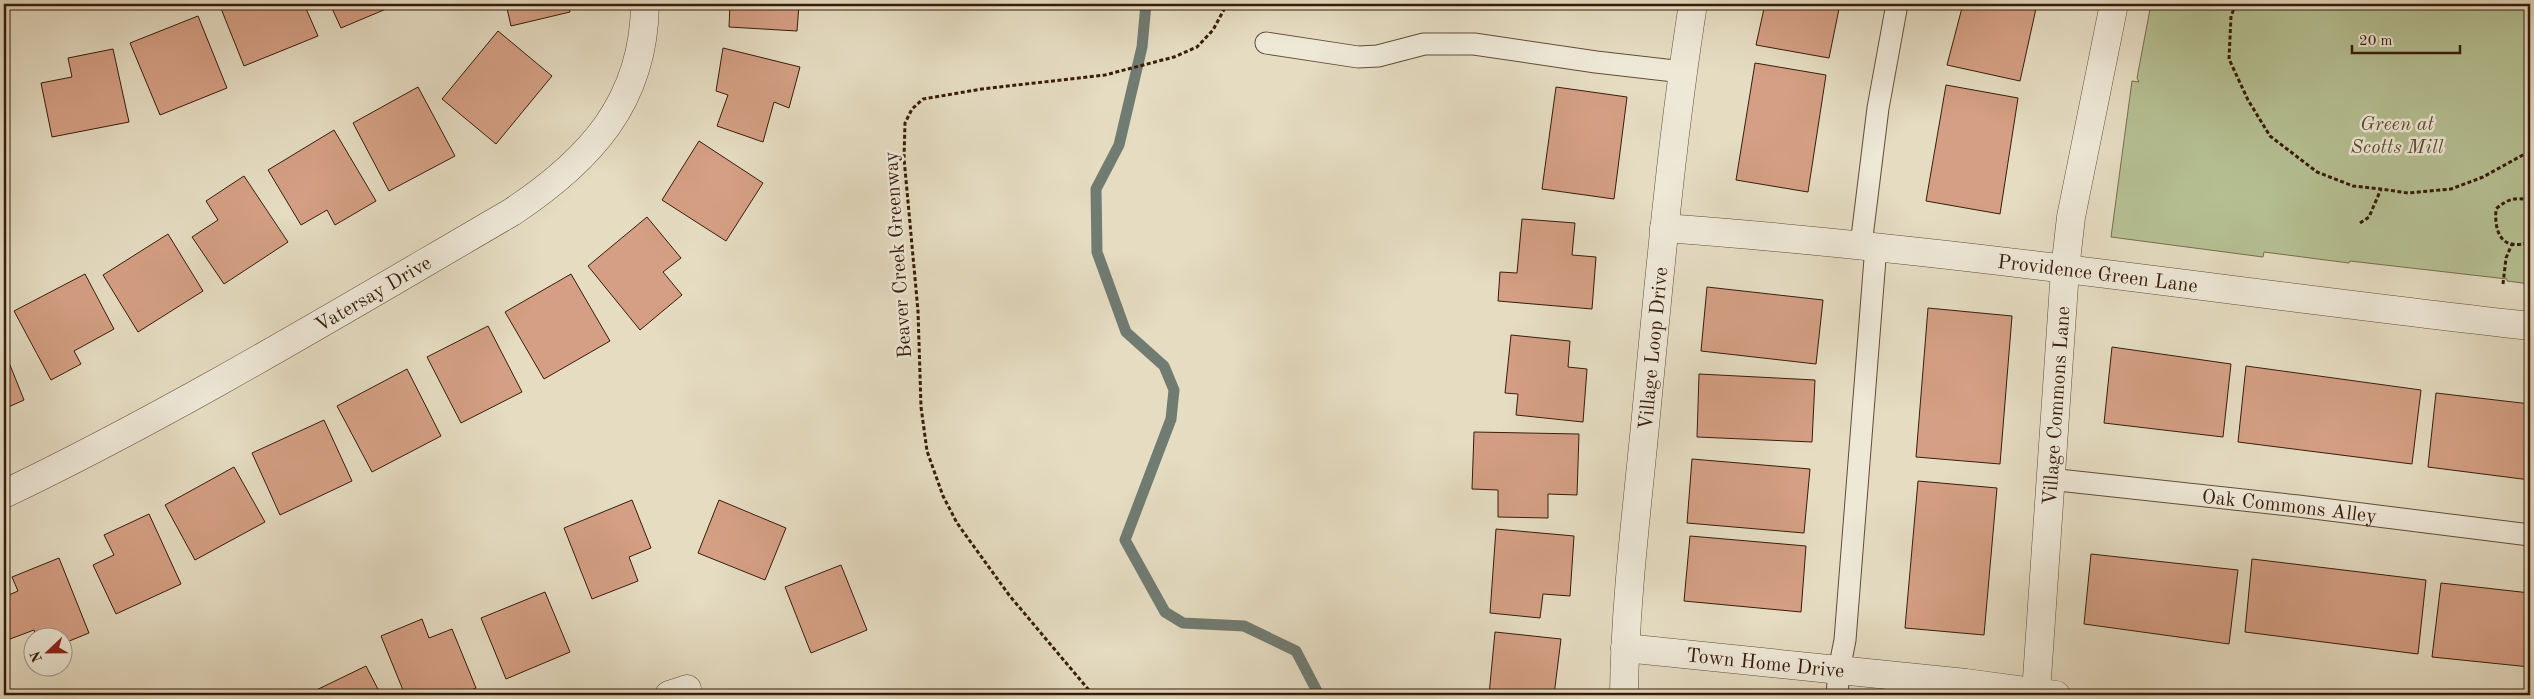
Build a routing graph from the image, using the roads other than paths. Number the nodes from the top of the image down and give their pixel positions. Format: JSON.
{"nodes":[{"id":1,"x":646,"y":4,"type":"edge"},
{"id":2,"x":1693,"y":4,"type":"edge"},
{"id":3,"x":1897,"y":4,"type":"edge"},
{"id":4,"x":2114,"y":4,"type":"edge"},
{"id":5,"x":1266,"y":42,"type":"dead end"},
{"id":6,"x":1683,"y":72,"type":"junction"},
{"id":7,"x":1664,"y":228,"type":"junction"},
{"id":8,"x":1868,"y":245,"type":"junction"},
{"id":9,"x":2065,"y":270,"type":"junction"},
{"id":10,"x":2530,"y":326,"type":"edge"},
{"id":11,"x":2049,"y":479,"type":"junction"},
{"id":12,"x":4,"y":494,"type":"edge"},
{"id":13,"x":2530,"y":535,"type":"edge"},
{"id":14,"x":1625,"y":648,"type":"junction"},
{"id":15,"x":1838,"y":683,"type":"edge"},
{"id":16,"x":2046,"y":694,"type":"edge"},
{"id":17,"x":1624,"y":695,"type":"edge"}],
"edges":[{"from":1,"to":12,"type":"street","name":"Vatersay Drive"},
{"from":2,"to":6,"type":"street","name":"Village Loop Drive"},
{"from":3,"to":8,"type":"lane"},
{"from":4,"to":9,"type":"street","name":"Village Commons Lane"},
{"from":5,"to":6,"type":"lane"},
{"from":6,"to":7,"type":"street","name":"Village Loop Drive"},
{"from":7,"to":8,"type":"street","name":"Providence Green Lane"},
{"from":7,"to":14,"type":"street","name":"Village Loop Drive"},
{"from":8,"to":9,"type":"street","name":"Providence Green Lane"},
{"from":8,"to":15,"type":"lane"},
{"from":9,"to":10,"type":"street","name":"Providence Green Lane"},
{"from":9,"to":11,"type":"street","name":"Village Commons Lane"},
{"from":11,"to":13,"type":"lane","name":"Oak Commons Alley"},
{"from":11,"to":16,"type":"street","name":"Village Commons Lane"},
{"from":14,"to":15,"type":"street","name":"Town Home Drive"},
{"from":14,"to":17,"type":"street","name":"Village Loop Drive"},
{"from":15,"to":16,"type":"street","name":"Town Home Drive"}]}
